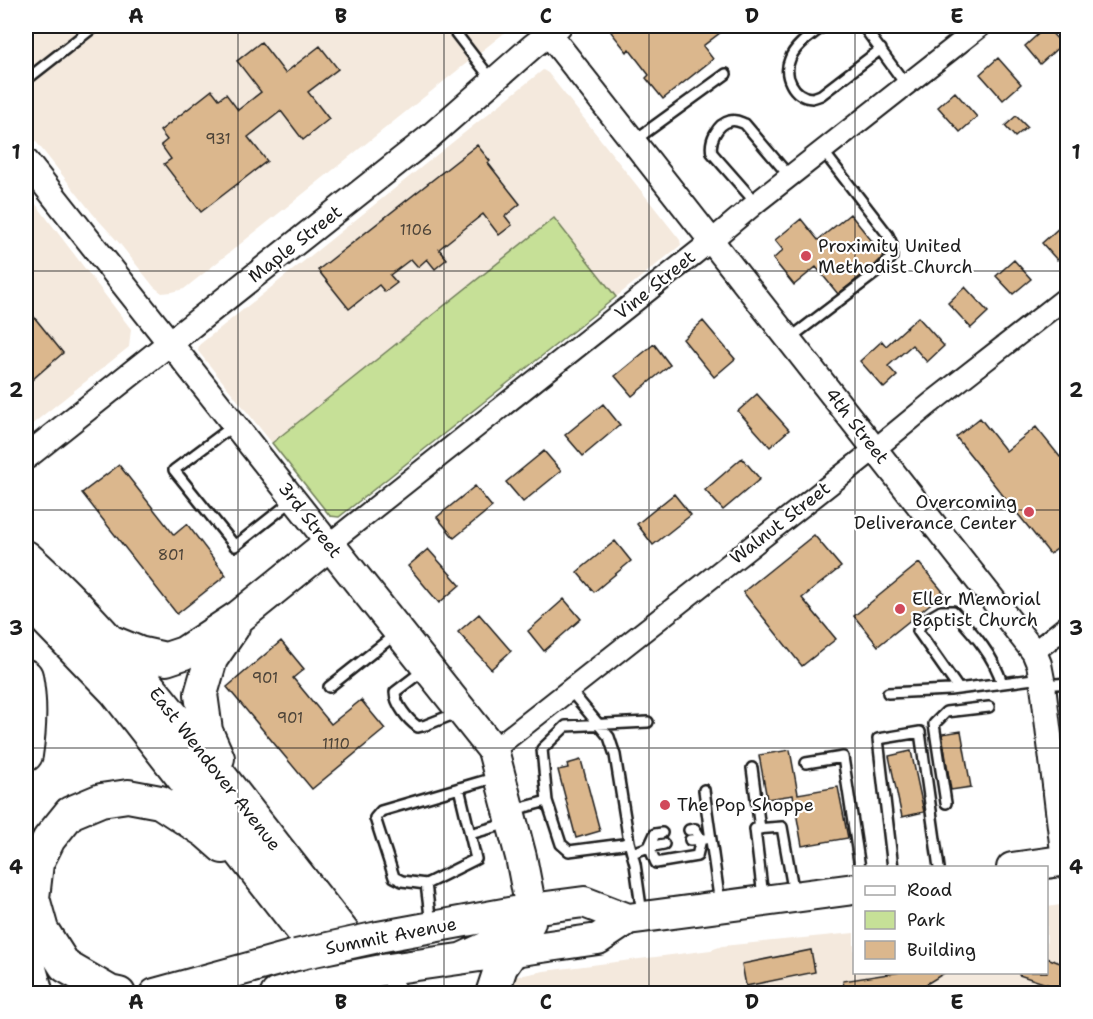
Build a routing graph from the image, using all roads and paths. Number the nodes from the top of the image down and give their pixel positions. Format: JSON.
{"nodes":[{"id":1,"x":95,"y":26,"type":"edge"},
{"id":2,"x":823,"y":26,"type":"edge"},
{"id":3,"x":864,"y":26,"type":"edge"},
{"id":4,"x":981,"y":26,"type":"edge"},
{"id":5,"x":554,"y":30,"type":"edge"},
{"id":6,"x":455,"y":32,"type":"dead end"},
{"id":7,"x":881,"y":49,"type":"junction"},
{"id":8,"x":726,"y":74,"type":"dead end"},
{"id":9,"x":26,"y":80,"type":"edge"},
{"id":10,"x":493,"y":81,"type":"junction"},
{"id":11,"x":906,"y":85,"type":"junction"},
{"id":12,"x":633,"y":142,"type":"junction"},
{"id":13,"x":823,"y":151,"type":"junction"},
{"id":14,"x":26,"y":161,"type":"edge"},
{"id":15,"x":790,"y":177,"type":"junction"},
{"id":16,"x":756,"y":203,"type":"junction"},
{"id":17,"x":711,"y":241,"type":"junction"},
{"id":18,"x":1068,"y":296,"type":"edge"},
{"id":19,"x":789,"y":339,"type":"junction"},
{"id":20,"x":169,"y":343,"type":"junction"},
{"id":21,"x":235,"y":425,"type":"junction"},
{"id":22,"x":875,"y":449,"type":"junction"},
{"id":23,"x":26,"y":457,"type":"edge"},
{"id":24,"x":294,"y":499,"type":"junction"},
{"id":25,"x":330,"y":544,"type":"junction"},
{"id":26,"x":26,"y":557,"type":"edge"},
{"id":27,"x":26,"y":599,"type":"edge"},
{"id":28,"x":240,"y":616,"type":"junction"},
{"id":29,"x":1068,"y":625,"type":"edge"},
{"id":30,"x":399,"y":632,"type":"junction"},
{"id":31,"x":111,"y":641,"type":"junction"},
{"id":32,"x":1034,"y":652,"type":"junction"},
{"id":33,"x":427,"y":668,"type":"junction"},
{"id":34,"x":26,"y":676,"type":"edge"},
{"id":35,"x":1042,"y":682,"type":"junction"},
{"id":36,"x":1068,"y":682,"type":"edge"},
{"id":37,"x":1002,"y":683,"type":"junction"},
{"id":38,"x":329,"y":687,"type":"dead end"},
{"id":39,"x":958,"y":688,"type":"junction"},
{"id":40,"x":569,"y":689,"type":"junction"},
{"id":41,"x":888,"y":693,"type":"dead end"},
{"id":42,"x":989,"y":707,"type":"dead end"},
{"id":43,"x":462,"y":711,"type":"junction"},
{"id":44,"x":648,"y":722,"type":"dead end"},
{"id":45,"x":596,"y":723,"type":"junction"},
{"id":46,"x":26,"y":755,"type":"edge"},
{"id":47,"x":496,"y":763,"type":"junction"},
{"id":48,"x":806,"y":763,"type":"dead end"},
{"id":49,"x":752,"y":768,"type":"dead end"},
{"id":50,"x":230,"y":788,"type":"junction"},
{"id":51,"x":459,"y":788,"type":"junction"},
{"id":52,"x":705,"y":790,"type":"dead end"},
{"id":53,"x":547,"y":801,"type":"junction"},
{"id":54,"x":945,"y":803,"type":"dead end"},
{"id":55,"x":510,"y":817,"type":"junction"},
{"id":56,"x":760,"y":829,"type":"junction"},
{"id":57,"x":689,"y":830,"type":"dead end"},
{"id":58,"x":662,"y":833,"type":"dead end"},
{"id":59,"x":470,"y":834,"type":"junction"},
{"id":60,"x":706,"y":839,"type":"junction"},
{"id":61,"x":690,"y":840,"type":"dead end"},
{"id":62,"x":629,"y":842,"type":"junction"},
{"id":63,"x":664,"y":844,"type":"dead end"},
{"id":64,"x":649,"y":847,"type":"junction"},
{"id":65,"x":632,"y":853,"type":"junction"},
{"id":66,"x":1066,"y":860,"type":"edge"},
{"id":67,"x":860,"y":866,"type":"edge"},
{"id":68,"x":893,"y":866,"type":"edge"},
{"id":69,"x":939,"y":866,"type":"edge"},
{"id":70,"x":1020,"y":866,"type":"edge"},
{"id":71,"x":261,"y":878,"type":"junction"},
{"id":72,"x":426,"y":884,"type":"junction"},
{"id":73,"x":853,"y":889,"type":"edge"},
{"id":74,"x":795,"y":896,"type":"junction"},
{"id":75,"x":763,"y":901,"type":"junction"},
{"id":76,"x":721,"y":906,"type":"junction"},
{"id":77,"x":531,"y":909,"type":"junction"},
{"id":78,"x":635,"y":918,"type":"junction"},
{"id":79,"x":431,"y":927,"type":"junction"},
{"id":80,"x":512,"y":951,"type":"junction"},
{"id":81,"x":26,"y":954,"type":"edge"},
{"id":82,"x":463,"y":958,"type":"junction"},
{"id":83,"x":397,"y":980,"type":"edge"},
{"id":84,"x":37,"y":993,"type":"edge"},
{"id":85,"x":119,"y":993,"type":"edge"},
{"id":86,"x":155,"y":993,"type":"edge"},
{"id":87,"x":276,"y":993,"type":"edge"},
{"id":88,"x":352,"y":993,"type":"edge"},
{"id":89,"x":492,"y":993,"type":"edge"}],
"edges":[{"from":1,"to":9,"type":"lane"},
{"from":2,"to":7,"type":"lane"},
{"from":3,"to":7,"type":"lane"},
{"from":4,"to":11,"type":"street","name":"Vine Street"},
{"from":5,"to":10,"type":"street","name":"Maple Street"},
{"from":5,"to":12,"type":"street","name":"4th Street"},
{"from":6,"to":10,"type":"lane"},
{"from":7,"to":11,"type":"lane"},
{"from":8,"to":12,"type":"lane"},
{"from":10,"to":20,"type":"street","name":"Maple Street"},
{"from":11,"to":13,"type":"street","name":"Vine Street"},
{"from":12,"to":17,"type":"street","name":"4th Street"},
{"from":13,"to":15,"type":"street","name":"Vine Street"},
{"from":13,"to":19,"type":"lane"},
{"from":14,"to":20,"type":"street","name":"3rd Street"},
{"from":15,"to":16,"type":"street","name":"Vine Street"},
{"from":15,"to":16,"type":"lane"},
{"from":16,"to":17,"type":"street","name":"Vine Street"},
{"from":17,"to":19,"type":"street","name":"4th Street"},
{"from":17,"to":25,"type":"street","name":"Vine Street"},
{"from":18,"to":22,"type":"street","name":"Walnut Street"},
{"from":19,"to":22,"type":"street","name":"4th Street"},
{"from":20,"to":21,"type":"street","name":"3rd Street"},
{"from":20,"to":23,"type":"street","name":"Maple Street"},
{"from":21,"to":24,"type":"street","name":"3rd Street"},
{"from":21,"to":24,"type":"lane"},
{"from":22,"to":32,"type":"street","name":"4th Street"},
{"from":22,"to":40,"type":"street","name":"Walnut Street"},
{"from":24,"to":25,"type":"street","name":"3rd Street"},
{"from":25,"to":28,"type":"highway"},
{"from":25,"to":30,"type":"main road","name":"3rd Street"},
{"from":26,"to":31,"type":"highway","name":"East Wendover Avenue"},
{"from":27,"to":71,"type":"highway","name":"East Wendover Avenue"},
{"from":28,"to":31,"type":"highway"},
{"from":28,"to":50,"type":"highway"},
{"from":29,"to":32,"type":"street"},
{"from":30,"to":33,"type":"main road","name":"3rd Street"},
{"from":30,"to":38,"type":"lane"},
{"from":31,"to":50,"type":"highway","name":"East Wendover Avenue"},
{"from":32,"to":35,"type":"street","name":"4th Street"},
{"from":33,"to":43,"type":"main road","name":"3rd Street"},
{"from":33,"to":43,"type":"lane"},
{"from":34,"to":46,"type":"highway"},
{"from":35,"to":36,"type":"lane"},
{"from":35,"to":37,"type":"lane"},
{"from":35,"to":66,"type":"street","name":"4th Street"},
{"from":37,"to":39,"type":"lane"},
{"from":37,"to":39,"type":"lane"},
{"from":39,"to":41,"type":"lane"},
{"from":40,"to":45,"type":"lane"},
{"from":40,"to":47,"type":"street","name":"Walnut Street"},
{"from":42,"to":54,"type":"lane"},
{"from":43,"to":47,"type":"main road","name":"3rd Street"},
{"from":44,"to":45,"type":"lane"},
{"from":45,"to":53,"type":"lane"},
{"from":45,"to":62,"type":"lane"},
{"from":47,"to":51,"type":"lane"},
{"from":47,"to":55,"type":"main road","name":"3rd Street"},
{"from":48,"to":67,"type":"lane"},
{"from":49,"to":56,"type":"lane"},
{"from":50,"to":83,"type":"highway","name":"East Wendover Avenue"},
{"from":51,"to":59,"type":"lane"},
{"from":51,"to":72,"type":"lane"},
{"from":52,"to":60,"type":"lane"},
{"from":53,"to":55,"type":"lane"},
{"from":53,"to":62,"type":"lane"},
{"from":55,"to":59,"type":"lane"},
{"from":55,"to":77,"type":"main road","name":"3rd Street"},
{"from":56,"to":74,"type":"lane"},
{"from":56,"to":75,"type":"lane"},
{"from":57,"to":60,"type":"lane"},
{"from":58,"to":64,"type":"lane"},
{"from":59,"to":72,"type":"lane"},
{"from":60,"to":61,"type":"lane"},
{"from":60,"to":64,"type":"lane"},
{"from":60,"to":76,"type":"lane"},
{"from":62,"to":65,"type":"lane"},
{"from":63,"to":64,"type":"lane"},
{"from":64,"to":65,"type":"lane"},
{"from":65,"to":78,"type":"lane"},
{"from":66,"to":70,"type":"main road"},
{"from":68,"to":69,"type":"lane"},
{"from":71,"to":85,"type":"highway"},
{"from":71,"to":88,"type":"highway","name":"East Wendover Avenue"},
{"from":72,"to":79,"type":"lane"},
{"from":73,"to":74,"type":"main road","name":"Summit Avenue"},
{"from":74,"to":75,"type":"main road","name":"Summit Avenue"},
{"from":75,"to":76,"type":"main road","name":"Summit Avenue"},
{"from":76,"to":78,"type":"main road","name":"Summit Avenue"},
{"from":77,"to":78,"type":"main road","name":"Summit Avenue"},
{"from":77,"to":79,"type":"main road","name":"Summit Avenue"},
{"from":77,"to":82,"type":"main road"},
{"from":78,"to":80,"type":"main road","name":"Summit Avenue"},
{"from":79,"to":86,"type":"main road","name":"Summit Avenue","bridge":true},
{"from":80,"to":82,"type":"main road","name":"Summit Avenue"},
{"from":80,"to":89,"type":"highway"},
{"from":81,"to":84,"type":"highway"},
{"from":82,"to":83,"type":"main road","name":"Summit Avenue"},
{"from":83,"to":87,"type":"main road","name":"Summit Avenue","bridge":true}]}
